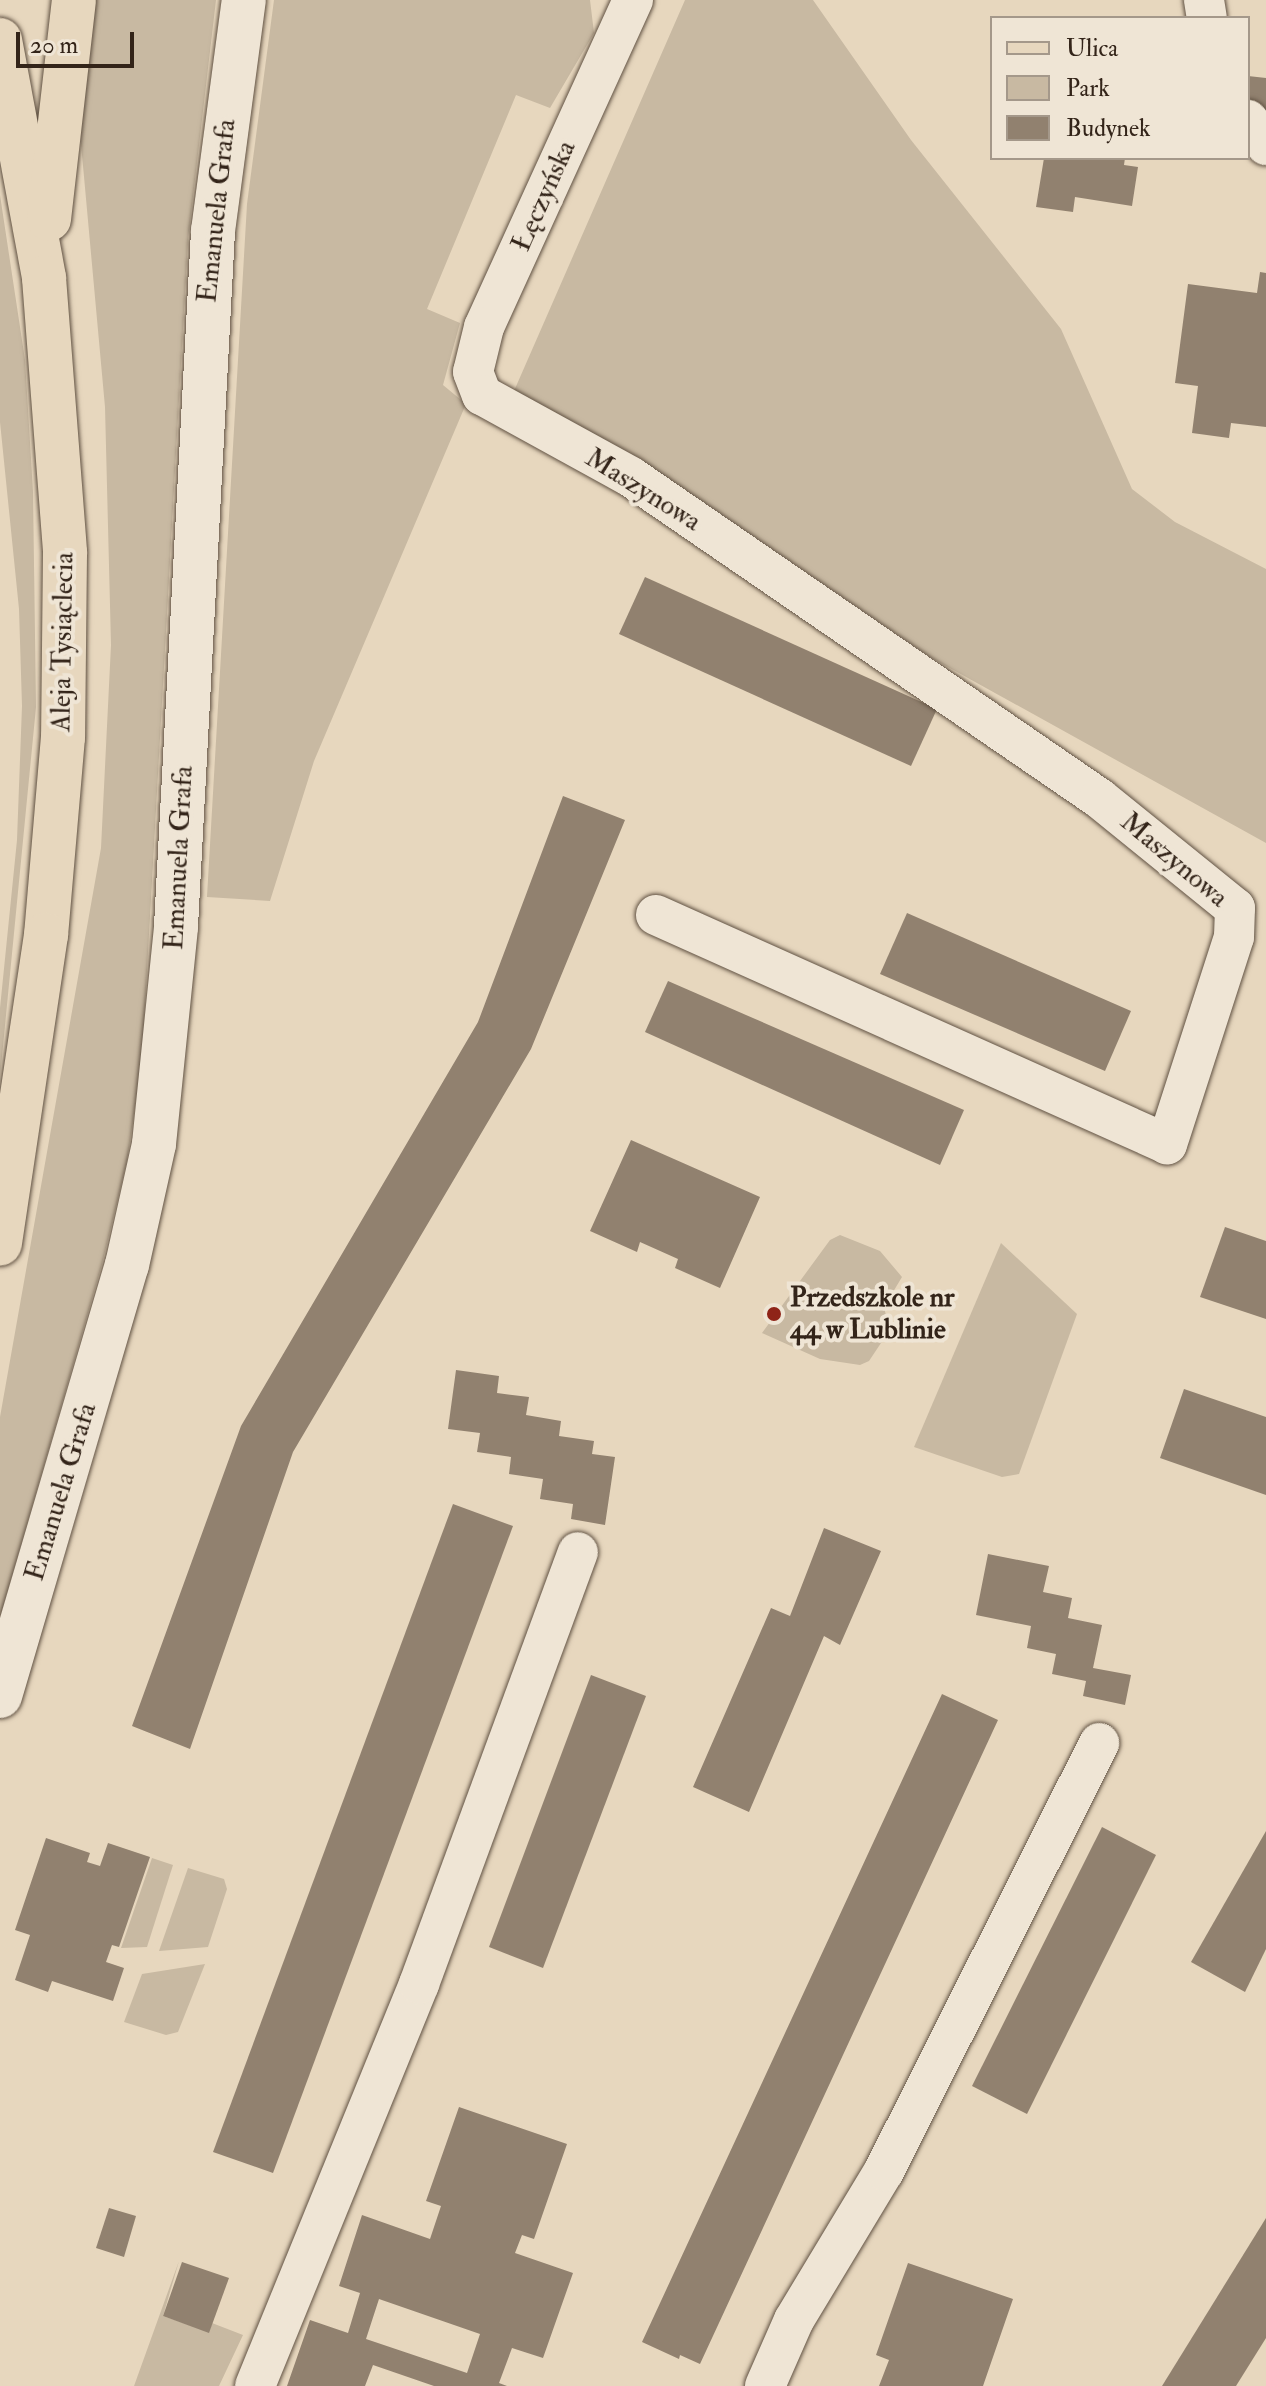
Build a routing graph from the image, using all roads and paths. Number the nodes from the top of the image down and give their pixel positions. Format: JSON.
{"nodes":[{"id":1,"x":74,"y":0,"type":"edge"},
{"id":2,"x":244,"y":0,"type":"edge"},
{"id":3,"x":633,"y":0,"type":"edge"},
{"id":4,"x":0,"y":40,"type":"edge"},
{"id":5,"x":1250,"y":123,"type":"edge"},
{"id":6,"x":1266,"y":145,"type":"edge"},
{"id":7,"x":44,"y":278,"type":"junction"},
{"id":8,"x":482,"y":395,"type":"joint"},
{"id":9,"x":656,"y":915,"type":"dead end"},
{"id":10,"x":0,"y":1244,"type":"edge"},
{"id":11,"x":578,"y":1552,"type":"dead end"},
{"id":12,"x":0,"y":1696,"type":"edge"},
{"id":13,"x":1099,"y":1743,"type":"dead end"},
{"id":14,"x":255,"y":2386,"type":"edge"},
{"id":15,"x":765,"y":2386,"type":"edge"}],
"edges":[{"from":1,"to":7,"type":"main road"},
{"from":2,"to":12,"type":"street","name":"Emanuela Grafa"},
{"from":3,"to":8,"type":"street","name":"Łęczyńska"},
{"from":4,"to":7,"type":"main road","name":"Aleja Tysiąclecia"},
{"from":5,"to":6,"type":"street"},
{"from":7,"to":10,"type":"main road","name":"Aleja Tysiąclecia"},
{"from":8,"to":9,"type":"street","name":"Maszynowa"},
{"from":11,"to":14,"type":"street"},
{"from":13,"to":15,"type":"street"}]}
